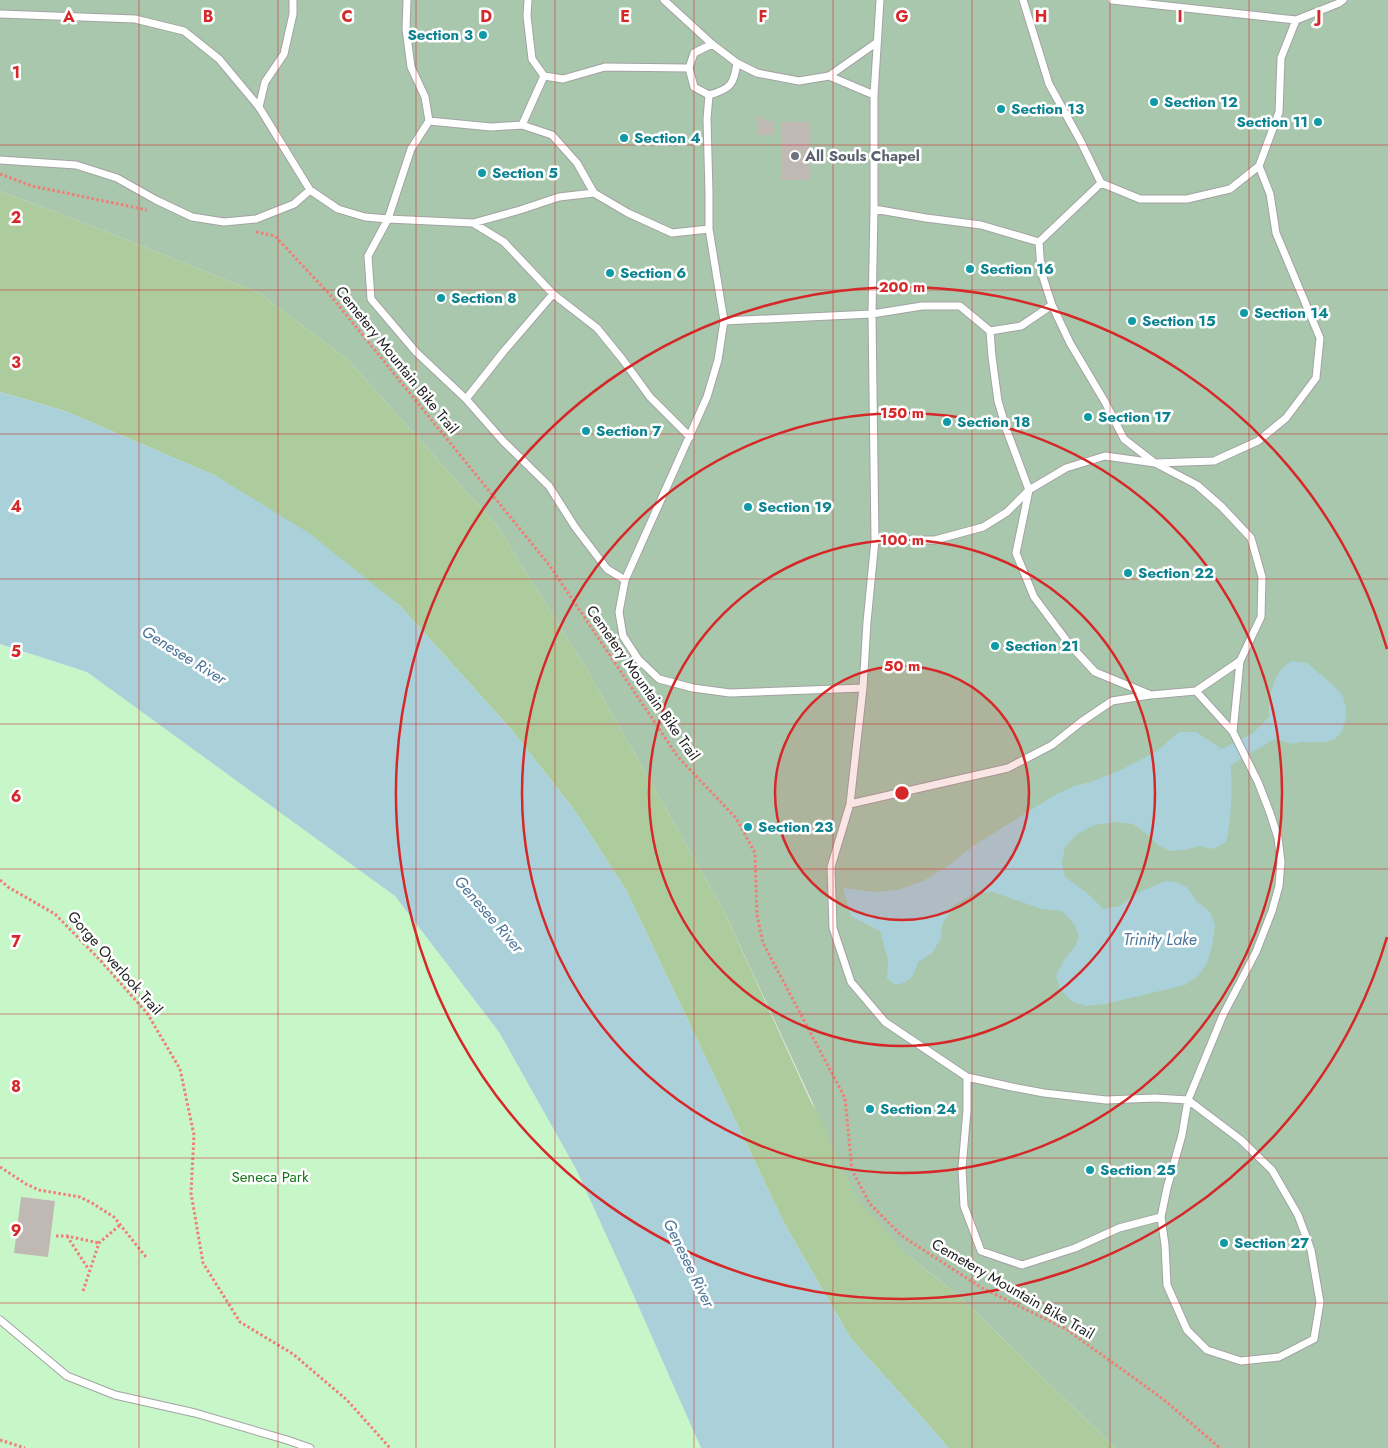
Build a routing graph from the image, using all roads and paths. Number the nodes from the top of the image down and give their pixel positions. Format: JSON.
{"nodes":[{"id":1,"x":293,"y":0,"type":"edge"},
{"id":2,"x":407,"y":0,"type":"edge"},
{"id":3,"x":528,"y":0,"type":"edge"},
{"id":4,"x":664,"y":0,"type":"edge"},
{"id":5,"x":880,"y":0,"type":"edge"},
{"id":6,"x":1023,"y":0,"type":"edge"},
{"id":7,"x":1112,"y":0,"type":"edge"},
{"id":8,"x":1342,"y":0,"type":"edge"},
{"id":9,"x":0,"y":14,"type":"edge"},
{"id":10,"x":1296,"y":20,"type":"junction"},
{"id":11,"x":876,"y":43,"type":"junction"},
{"id":12,"x":712,"y":44,"type":"junction"},
{"id":13,"x":737,"y":63,"type":"junction"},
{"id":14,"x":689,"y":68,"type":"junction"},
{"id":15,"x":544,"y":76,"type":"junction"},
{"id":16,"x":829,"y":76,"type":"junction"},
{"id":17,"x":709,"y":95,"type":"junction"},
{"id":18,"x":874,"y":95,"type":"junction"},
{"id":19,"x":259,"y":107,"type":"junction"},
{"id":20,"x":429,"y":122,"type":"junction"},
{"id":21,"x":522,"y":125,"type":"junction"},
{"id":22,"x":0,"y":160,"type":"edge"},
{"id":23,"x":1259,"y":166,"type":"junction"},
{"id":24,"x":0,"y":174,"type":"edge"},
{"id":25,"x":1101,"y":183,"type":"junction"},
{"id":26,"x":310,"y":190,"type":"junction"},
{"id":27,"x":594,"y":193,"type":"junction"},
{"id":28,"x":874,"y":209,"type":"junction"},
{"id":29,"x":148,"y":210,"type":"dead end"},
{"id":30,"x":388,"y":219,"type":"junction"},
{"id":31,"x":473,"y":223,"type":"junction"},
{"id":32,"x":709,"y":228,"type":"junction"},
{"id":33,"x":255,"y":232,"type":"dead end"},
{"id":34,"x":1039,"y":242,"type":"junction"},
{"id":35,"x":553,"y":294,"type":"junction"},
{"id":36,"x":1052,"y":306,"type":"junction"},
{"id":37,"x":872,"y":314,"type":"junction"},
{"id":38,"x":724,"y":322,"type":"junction"},
{"id":39,"x":990,"y":331,"type":"junction"},
{"id":40,"x":466,"y":399,"type":"junction"},
{"id":41,"x":690,"y":437,"type":"junction"},
{"id":42,"x":1155,"y":463,"type":"junction"},
{"id":43,"x":1029,"y":490,"type":"junction"},
{"id":44,"x":875,"y":540,"type":"junction"},
{"id":45,"x":624,"y":580,"type":"junction"},
{"id":46,"x":1240,"y":661,"type":"junction"},
{"id":47,"x":863,"y":688,"type":"junction"},
{"id":48,"x":1196,"y":691,"type":"junction"},
{"id":49,"x":1151,"y":695,"type":"junction"},
{"id":50,"x":1233,"y":732,"type":"junction"},
{"id":51,"x":850,"y":804,"type":"junction"},
{"id":52,"x":0,"y":880,"type":"edge"},
{"id":53,"x":967,"y":1077,"type":"junction"},
{"id":54,"x":1188,"y":1100,"type":"junction"},
{"id":55,"x":0,"y":1167,"type":"edge"},
{"id":56,"x":1161,"y":1217,"type":"junction"},
{"id":57,"x":120,"y":1225,"type":"junction"},
{"id":58,"x":56,"y":1236,"type":"dead end"},
{"id":59,"x":66,"y":1236,"type":"junction"},
{"id":60,"x":99,"y":1243,"type":"junction"},
{"id":61,"x":146,"y":1257,"type":"dead end"},
{"id":62,"x":90,"y":1271,"type":"junction"},
{"id":63,"x":83,"y":1291,"type":"dead end"},
{"id":64,"x":0,"y":1320,"type":"edge"},
{"id":65,"x":0,"y":1440,"type":"edge"},
{"id":66,"x":25,"y":1448,"type":"edge"},
{"id":67,"x":310,"y":1448,"type":"edge"},
{"id":68,"x":390,"y":1448,"type":"edge"},
{"id":69,"x":1220,"y":1448,"type":"edge"}],
"edges":[{"from":1,"to":19,"type":"lane"},
{"from":2,"to":20,"type":"lane"},
{"from":3,"to":15,"type":"lane"},
{"from":4,"to":12,"type":"lane"},
{"from":5,"to":11,"type":"lane"},
{"from":6,"to":25,"type":"lane"},
{"from":7,"to":10,"type":"lane"},
{"from":8,"to":10,"type":"lane"},
{"from":9,"to":19,"type":"lane"},
{"from":10,"to":23,"type":"lane"},
{"from":11,"to":16,"type":"lane"},
{"from":11,"to":18,"type":"lane"},
{"from":12,"to":13,"type":"lane"},
{"from":12,"to":14,"type":"lane"},
{"from":13,"to":16,"type":"lane"},
{"from":13,"to":17,"type":"lane"},
{"from":14,"to":15,"type":"lane"},
{"from":14,"to":17,"type":"lane"},
{"from":15,"to":21,"type":"lane"},
{"from":16,"to":18,"type":"lane"},
{"from":17,"to":32,"type":"lane"},
{"from":18,"to":28,"type":"lane"},
{"from":19,"to":26,"type":"lane"},
{"from":20,"to":21,"type":"lane"},
{"from":20,"to":30,"type":"lane"},
{"from":21,"to":27,"type":"lane"},
{"from":22,"to":26,"type":"lane"},
{"from":23,"to":25,"type":"lane"},
{"from":23,"to":42,"type":"lane"},
{"from":24,"to":29,"type":"path"},
{"from":25,"to":34,"type":"lane"},
{"from":26,"to":30,"type":"lane"},
{"from":27,"to":31,"type":"lane"},
{"from":27,"to":32,"type":"lane"},
{"from":28,"to":34,"type":"lane"},
{"from":28,"to":37,"type":"lane"},
{"from":30,"to":31,"type":"lane"},
{"from":30,"to":40,"type":"lane"},
{"from":31,"to":35,"type":"lane"},
{"from":32,"to":38,"type":"lane"},
{"from":33,"to":69,"type":"path","name":"Cemetery Mountain Bike Trail"},
{"from":34,"to":36,"type":"lane"},
{"from":35,"to":40,"type":"lane"},
{"from":35,"to":41,"type":"lane"},
{"from":36,"to":39,"type":"lane"},
{"from":36,"to":42,"type":"lane"},
{"from":37,"to":38,"type":"lane"},
{"from":37,"to":39,"type":"lane"},
{"from":37,"to":44,"type":"lane"},
{"from":38,"to":41,"type":"lane"},
{"from":39,"to":43,"type":"lane"},
{"from":40,"to":45,"type":"lane"},
{"from":41,"to":45,"type":"lane"},
{"from":42,"to":43,"type":"lane"},
{"from":42,"to":46,"type":"lane"},
{"from":43,"to":44,"type":"lane"},
{"from":43,"to":49,"type":"lane"},
{"from":44,"to":47,"type":"lane"},
{"from":45,"to":47,"type":"lane"},
{"from":46,"to":48,"type":"lane"},
{"from":46,"to":50,"type":"lane"},
{"from":47,"to":51,"type":"lane"},
{"from":48,"to":49,"type":"lane"},
{"from":48,"to":50,"type":"lane"},
{"from":49,"to":51,"type":"lane"},
{"from":50,"to":54,"type":"lane"},
{"from":51,"to":53,"type":"lane"},
{"from":52,"to":68,"type":"path","name":"Gorge Overlook Trail"},
{"from":53,"to":54,"type":"lane"},
{"from":53,"to":56,"type":"lane"},
{"from":54,"to":56,"type":"lane"},
{"from":54,"to":56,"type":"lane"},
{"from":55,"to":57,"type":"path"},
{"from":57,"to":60,"type":"path"},
{"from":57,"to":61,"type":"path"},
{"from":58,"to":59,"type":"path"},
{"from":59,"to":60,"type":"path"},
{"from":59,"to":62,"type":"path"},
{"from":60,"to":62,"type":"path"},
{"from":62,"to":63,"type":"path"},
{"from":64,"to":67,"type":"lane"},
{"from":65,"to":66,"type":"path"}]}
